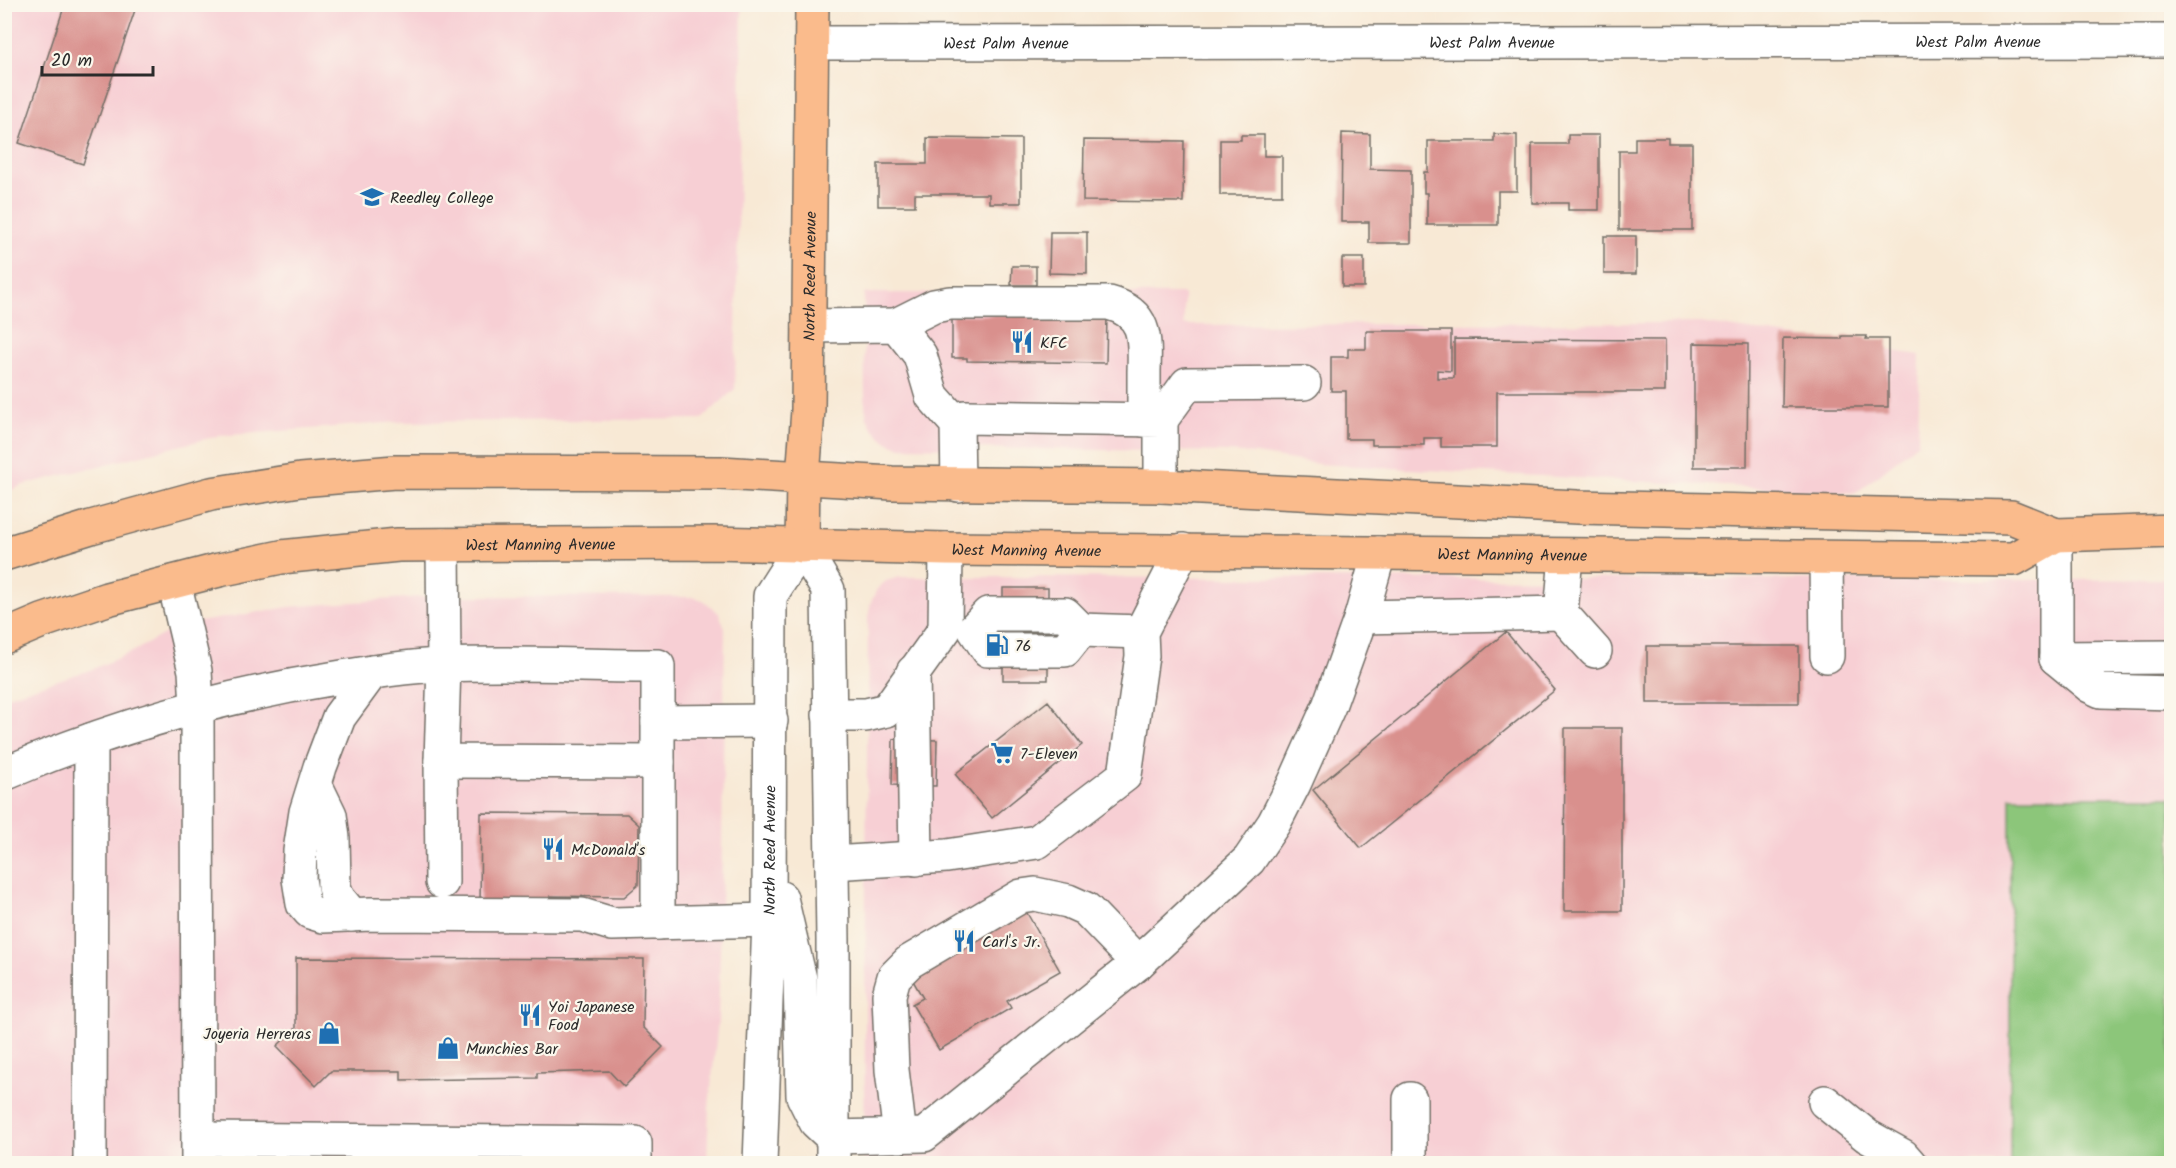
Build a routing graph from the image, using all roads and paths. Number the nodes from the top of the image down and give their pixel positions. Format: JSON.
{"nodes":[{"id":1,"x":812,"y":4,"type":"edge"},
{"id":2,"x":2172,"y":41,"type":"edge"},
{"id":3,"x":812,"y":43,"type":"junction"},
{"id":4,"x":896,"y":325,"type":"junction"},
{"id":5,"x":809,"y":326,"type":"junction"},
{"id":6,"x":1304,"y":383,"type":"dead end"},
{"id":7,"x":1152,"y":420,"type":"junction"},
{"id":8,"x":957,"y":424,"type":"junction"},
{"id":9,"x":803,"y":477,"type":"junction"},
{"id":10,"x":958,"y":485,"type":"junction"},
{"id":11,"x":1161,"y":486,"type":"junction"},
{"id":12,"x":2172,"y":531,"type":"edge"},
{"id":13,"x":2056,"y":535,"type":"junction"},
{"id":14,"x":443,"y":545,"type":"junction"},
{"id":15,"x":802,"y":546,"type":"junction"},
{"id":16,"x":946,"y":549,"type":"junction"},
{"id":17,"x":1183,"y":550,"type":"junction"},
{"id":18,"x":1378,"y":553,"type":"junction"},
{"id":19,"x":4,"y":554,"type":"edge"},
{"id":20,"x":1566,"y":556,"type":"junction"},
{"id":21,"x":1826,"y":558,"type":"junction"},
{"id":22,"x":174,"y":582,"type":"junction"},
{"id":23,"x":1562,"y":612,"type":"junction"},
{"id":24,"x":1361,"y":617,"type":"junction"},
{"id":25,"x":960,"y":629,"type":"junction"},
{"id":26,"x":1141,"y":632,"type":"junction"},
{"id":27,"x":4,"y":637,"type":"edge"},
{"id":28,"x":1595,"y":651,"type":"dead end"},
{"id":29,"x":1827,"y":656,"type":"dead end"},
{"id":30,"x":2172,"y":657,"type":"edge"},
{"id":31,"x":2055,"y":658,"type":"junction"},
{"id":32,"x":444,"y":665,"type":"junction"},
{"id":33,"x":372,"y":672,"type":"junction"},
{"id":34,"x":914,"y":672,"type":"junction"},
{"id":35,"x":2172,"y":693,"type":"edge"},
{"id":36,"x":197,"y":706,"type":"junction"},
{"id":37,"x":829,"y":715,"type":"junction"},
{"id":38,"x":771,"y":721,"type":"junction"},
{"id":39,"x":658,"y":722,"type":"junction"},
{"id":40,"x":91,"y":741,"type":"junction"},
{"id":41,"x":441,"y":761,"type":"junction"},
{"id":42,"x":658,"y":762,"type":"junction"},
{"id":43,"x":4,"y":774,"type":"edge"},
{"id":44,"x":769,"y":850,"type":"junction"},
{"id":45,"x":916,"y":859,"type":"junction"},
{"id":46,"x":832,"y":863,"type":"junction"},
{"id":47,"x":442,"y":882,"type":"dead end"},
{"id":48,"x":769,"y":920,"type":"junction"},
{"id":49,"x":658,"y":923,"type":"junction"},
{"id":50,"x":1138,"y":963,"type":"junction"},
{"id":51,"x":1410,"y":1099,"type":"dead end"},
{"id":52,"x":1825,"y":1102,"type":"dead end"},
{"id":53,"x":900,"y":1136,"type":"junction"},
{"id":54,"x":833,"y":1150,"type":"edge"},
{"id":55,"x":198,"y":1151,"type":"edge"},
{"id":56,"x":90,"y":1164,"type":"edge"},
{"id":57,"x":635,"y":1164,"type":"edge"},
{"id":58,"x":760,"y":1164,"type":"edge"},
{"id":59,"x":1410,"y":1164,"type":"edge"},
{"id":60,"x":1910,"y":1164,"type":"edge"}],
"edges":[{"from":1,"to":3,"type":"main road","name":"North Reed Avenue"},
{"from":2,"to":3,"type":"street","name":"West Palm Avenue"},
{"from":3,"to":5,"type":"main road","name":"North Reed Avenue"},
{"from":4,"to":5,"type":"street"},
{"from":4,"to":7,"type":"street"},
{"from":4,"to":8,"type":"street"},
{"from":5,"to":9,"type":"main road","name":"North Reed Avenue"},
{"from":6,"to":7,"type":"street"},
{"from":7,"to":8,"type":"street"},
{"from":7,"to":11,"type":"street"},
{"from":8,"to":10,"type":"street"},
{"from":9,"to":10,"type":"main road","name":"West Manning Avenue"},
{"from":9,"to":15,"type":"main road","name":"North Reed Avenue"},
{"from":9,"to":19,"type":"main road","name":"West Manning Avenue"},
{"from":10,"to":11,"type":"main road","name":"West Manning Avenue"},
{"from":11,"to":13,"type":"main road","name":"West Manning Avenue"},
{"from":12,"to":13,"type":"main road","name":"West Manning Avenue"},
{"from":13,"to":21,"type":"main road","name":"West Manning Avenue"},
{"from":13,"to":31,"type":"street"},
{"from":14,"to":15,"type":"main road","name":"West Manning Avenue"},
{"from":14,"to":22,"type":"main road","name":"West Manning Avenue"},
{"from":14,"to":32,"type":"street"},
{"from":15,"to":16,"type":"main road","name":"West Manning Avenue"},
{"from":15,"to":37,"type":"street"},
{"from":15,"to":38,"type":"street","name":"North Reed Avenue"},
{"from":16,"to":17,"type":"main road","name":"West Manning Avenue"},
{"from":16,"to":25,"type":"street"},
{"from":17,"to":18,"type":"main road","name":"West Manning Avenue"},
{"from":17,"to":26,"type":"street"},
{"from":18,"to":20,"type":"main road","name":"West Manning Avenue"},
{"from":18,"to":24,"type":"street"},
{"from":20,"to":21,"type":"main road","name":"West Manning Avenue"},
{"from":20,"to":23,"type":"street"},
{"from":21,"to":29,"type":"street"},
{"from":22,"to":27,"type":"main road","name":"West Manning Avenue"},
{"from":22,"to":36,"type":"street"},
{"from":23,"to":24,"type":"street"},
{"from":23,"to":28,"type":"street"},
{"from":24,"to":50,"type":"street"},
{"from":25,"to":26,"type":"street"},
{"from":25,"to":34,"type":"street"},
{"from":26,"to":45,"type":"street"},
{"from":30,"to":31,"type":"street"},
{"from":31,"to":35,"type":"street"},
{"from":32,"to":33,"type":"street"},
{"from":32,"to":39,"type":"street"},
{"from":32,"to":41,"type":"street"},
{"from":33,"to":36,"type":"street"},
{"from":33,"to":49,"type":"street"},
{"from":34,"to":37,"type":"street"},
{"from":34,"to":45,"type":"street"},
{"from":36,"to":40,"type":"street"},
{"from":36,"to":55,"type":"street"},
{"from":37,"to":46,"type":"street"},
{"from":38,"to":39,"type":"street"},
{"from":38,"to":44,"type":"street","name":"North Reed Avenue"},
{"from":39,"to":42,"type":"street"},
{"from":40,"to":43,"type":"street"},
{"from":40,"to":56,"type":"street"},
{"from":41,"to":42,"type":"street"},
{"from":41,"to":47,"type":"street"},
{"from":42,"to":49,"type":"street"},
{"from":44,"to":48,"type":"street","name":"North Reed Avenue"},
{"from":44,"to":54,"type":"street"},
{"from":45,"to":46,"type":"street"},
{"from":46,"to":54,"type":"street"},
{"from":48,"to":49,"type":"street"},
{"from":48,"to":58,"type":"street","name":"North Reed Avenue"},
{"from":50,"to":53,"type":"street"},
{"from":50,"to":53,"type":"street"},
{"from":51,"to":59,"type":"street"},
{"from":52,"to":60,"type":"street"},
{"from":53,"to":54,"type":"street"},
{"from":55,"to":57,"type":"street"}]}
